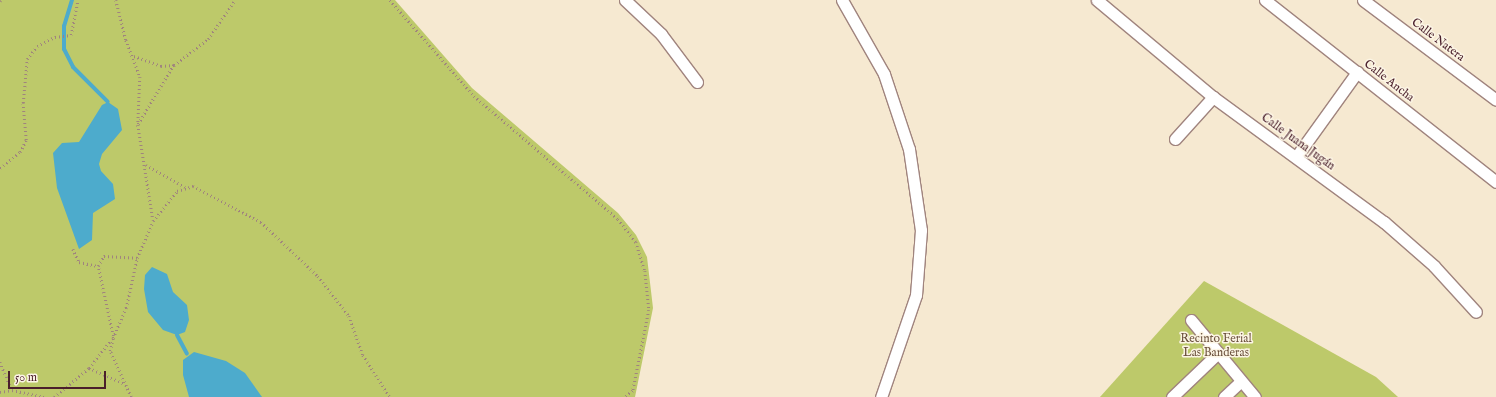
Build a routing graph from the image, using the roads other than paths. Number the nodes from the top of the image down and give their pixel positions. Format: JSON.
{"nodes":[{"id":1,"x":625,"y":0,"type":"edge"},
{"id":2,"x":842,"y":0,"type":"edge"},
{"id":3,"x":1097,"y":0,"type":"edge"},
{"id":4,"x":1265,"y":0,"type":"edge"},
{"id":5,"x":1363,"y":0,"type":"edge"},
{"id":6,"x":1357,"y":72,"type":"junction"},
{"id":7,"x":697,"y":82,"type":"dead end"},
{"id":8,"x":1213,"y":97,"type":"junction"},
{"id":9,"x":1496,"y":100,"type":"edge"},
{"id":10,"x":1175,"y":139,"type":"dead end"},
{"id":11,"x":1296,"y":157,"type":"junction"},
{"id":12,"x":1496,"y":182,"type":"edge"},
{"id":13,"x":1476,"y":312,"type":"dead end"},
{"id":14,"x":1191,"y":320,"type":"dead end"},
{"id":15,"x":1218,"y":353,"type":"junction"},
{"id":16,"x":1241,"y":381,"type":"junction"},
{"id":17,"x":881,"y":397,"type":"edge"},
{"id":18,"x":1172,"y":397,"type":"edge"},
{"id":19,"x":1224,"y":397,"type":"edge"},
{"id":20,"x":1255,"y":397,"type":"edge"}],
"edges":[{"from":1,"to":7,"type":"street"},
{"from":2,"to":17,"type":"street"},
{"from":3,"to":8,"type":"street","name":"Calle Juana Jugán"},
{"from":4,"to":6,"type":"street","name":"Calle Ancha"},
{"from":5,"to":9,"type":"street","name":"Calle Natera"},
{"from":6,"to":11,"type":"street"},
{"from":6,"to":12,"type":"street","name":"Calle Ancha"},
{"from":8,"to":10,"type":"street"},
{"from":8,"to":11,"type":"street","name":"Calle Juana Jugán"},
{"from":11,"to":13,"type":"street","name":"Calle Juana Jugán"},
{"from":14,"to":15,"type":"street"},
{"from":15,"to":16,"type":"street"},
{"from":15,"to":18,"type":"street"},
{"from":16,"to":19,"type":"street"},
{"from":16,"to":20,"type":"street"}]}
